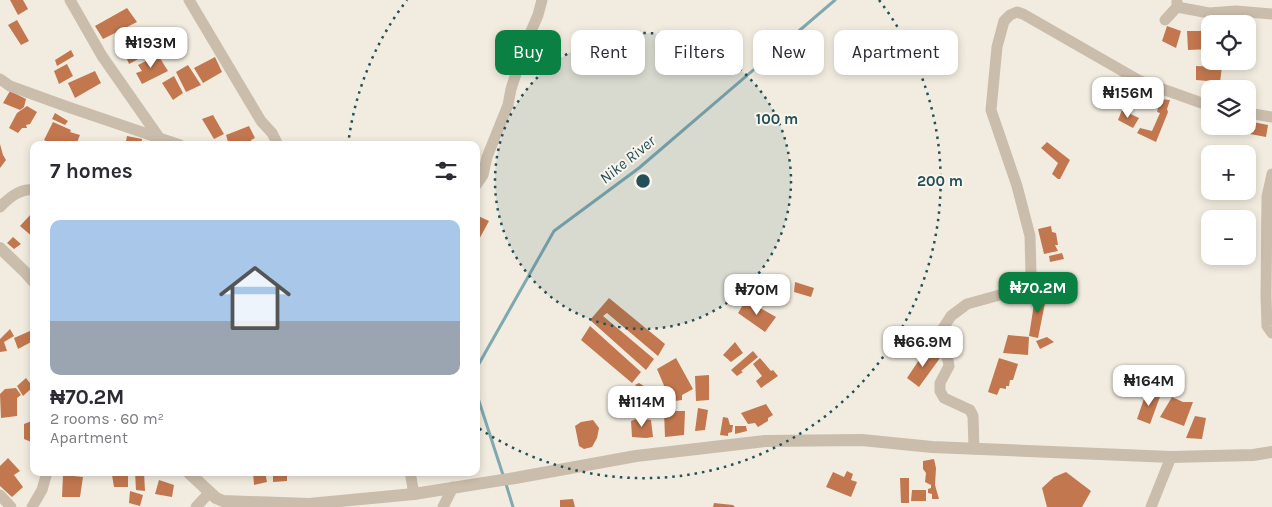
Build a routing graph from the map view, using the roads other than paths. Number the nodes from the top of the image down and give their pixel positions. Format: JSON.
{"nodes":[{"id":1,"x":70,"y":0,"type":"edge"},
{"id":2,"x":189,"y":0,"type":"edge"},
{"id":3,"x":542,"y":0,"type":"edge"},
{"id":4,"x":1177,"y":4,"type":"edge"},
{"id":5,"x":1272,"y":14,"type":"edge"},
{"id":6,"x":1165,"y":20,"type":"dead end"},
{"id":7,"x":0,"y":79,"type":"edge"},
{"id":8,"x":1201,"y":103,"type":"edge"},
{"id":9,"x":1256,"y":114,"type":"edge"},
{"id":10,"x":1272,"y":117,"type":"edge"},
{"id":11,"x":158,"y":136,"type":"junction"},
{"id":12,"x":170,"y":141,"type":"edge"},
{"id":13,"x":276,"y":141,"type":"edge"},
{"id":14,"x":1272,"y":174,"type":"edge"},
{"id":15,"x":480,"y":178,"type":"edge"},
{"id":16,"x":30,"y":189,"type":"edge"},
{"id":17,"x":0,"y":208,"type":"edge"},
{"id":18,"x":0,"y":248,"type":"edge"},
{"id":19,"x":30,"y":278,"type":"edge"},
{"id":20,"x":1272,"y":333,"type":"edge"},
{"id":21,"x":974,"y":449,"type":"junction"},
{"id":22,"x":1272,"y":452,"type":"edge"},
{"id":23,"x":1171,"y":457,"type":"junction"},
{"id":24,"x":46,"y":476,"type":"edge"},
{"id":25,"x":194,"y":476,"type":"edge"},
{"id":26,"x":411,"y":476,"type":"edge"},
{"id":27,"x":453,"y":487,"type":"junction"},
{"id":28,"x":209,"y":493,"type":"junction"},
{"id":29,"x":414,"y":494,"type":"junction"},
{"id":30,"x":0,"y":495,"type":"edge"},
{"id":31,"x":12,"y":507,"type":"edge"},
{"id":32,"x":32,"y":507,"type":"edge"},
{"id":33,"x":196,"y":507,"type":"edge"},
{"id":34,"x":442,"y":507,"type":"edge"},
{"id":35,"x":1152,"y":507,"type":"edge"}],
"edges":[{"from":1,"to":11,"type":"street"},
{"from":2,"to":13,"type":"street"},
{"from":3,"to":15,"type":"street"},
{"from":4,"to":5,"type":"street"},
{"from":4,"to":6,"type":"street"},
{"from":7,"to":11,"type":"street"},
{"from":8,"to":21,"type":"street"},
{"from":9,"to":10,"type":"street"},
{"from":11,"to":12,"type":"street"},
{"from":14,"to":20,"type":"street"},
{"from":16,"to":17,"type":"street"},
{"from":18,"to":19,"type":"street"},
{"from":21,"to":23,"type":"street"},
{"from":21,"to":27,"type":"street"},
{"from":22,"to":23,"type":"street"},
{"from":23,"to":35,"type":"street"},
{"from":24,"to":32,"type":"street"},
{"from":25,"to":28,"type":"street"},
{"from":26,"to":29,"type":"street"},
{"from":27,"to":29,"type":"street"},
{"from":27,"to":34,"type":"street"},
{"from":28,"to":29,"type":"street"},
{"from":28,"to":33,"type":"street"},
{"from":30,"to":31,"type":"street"}]}
